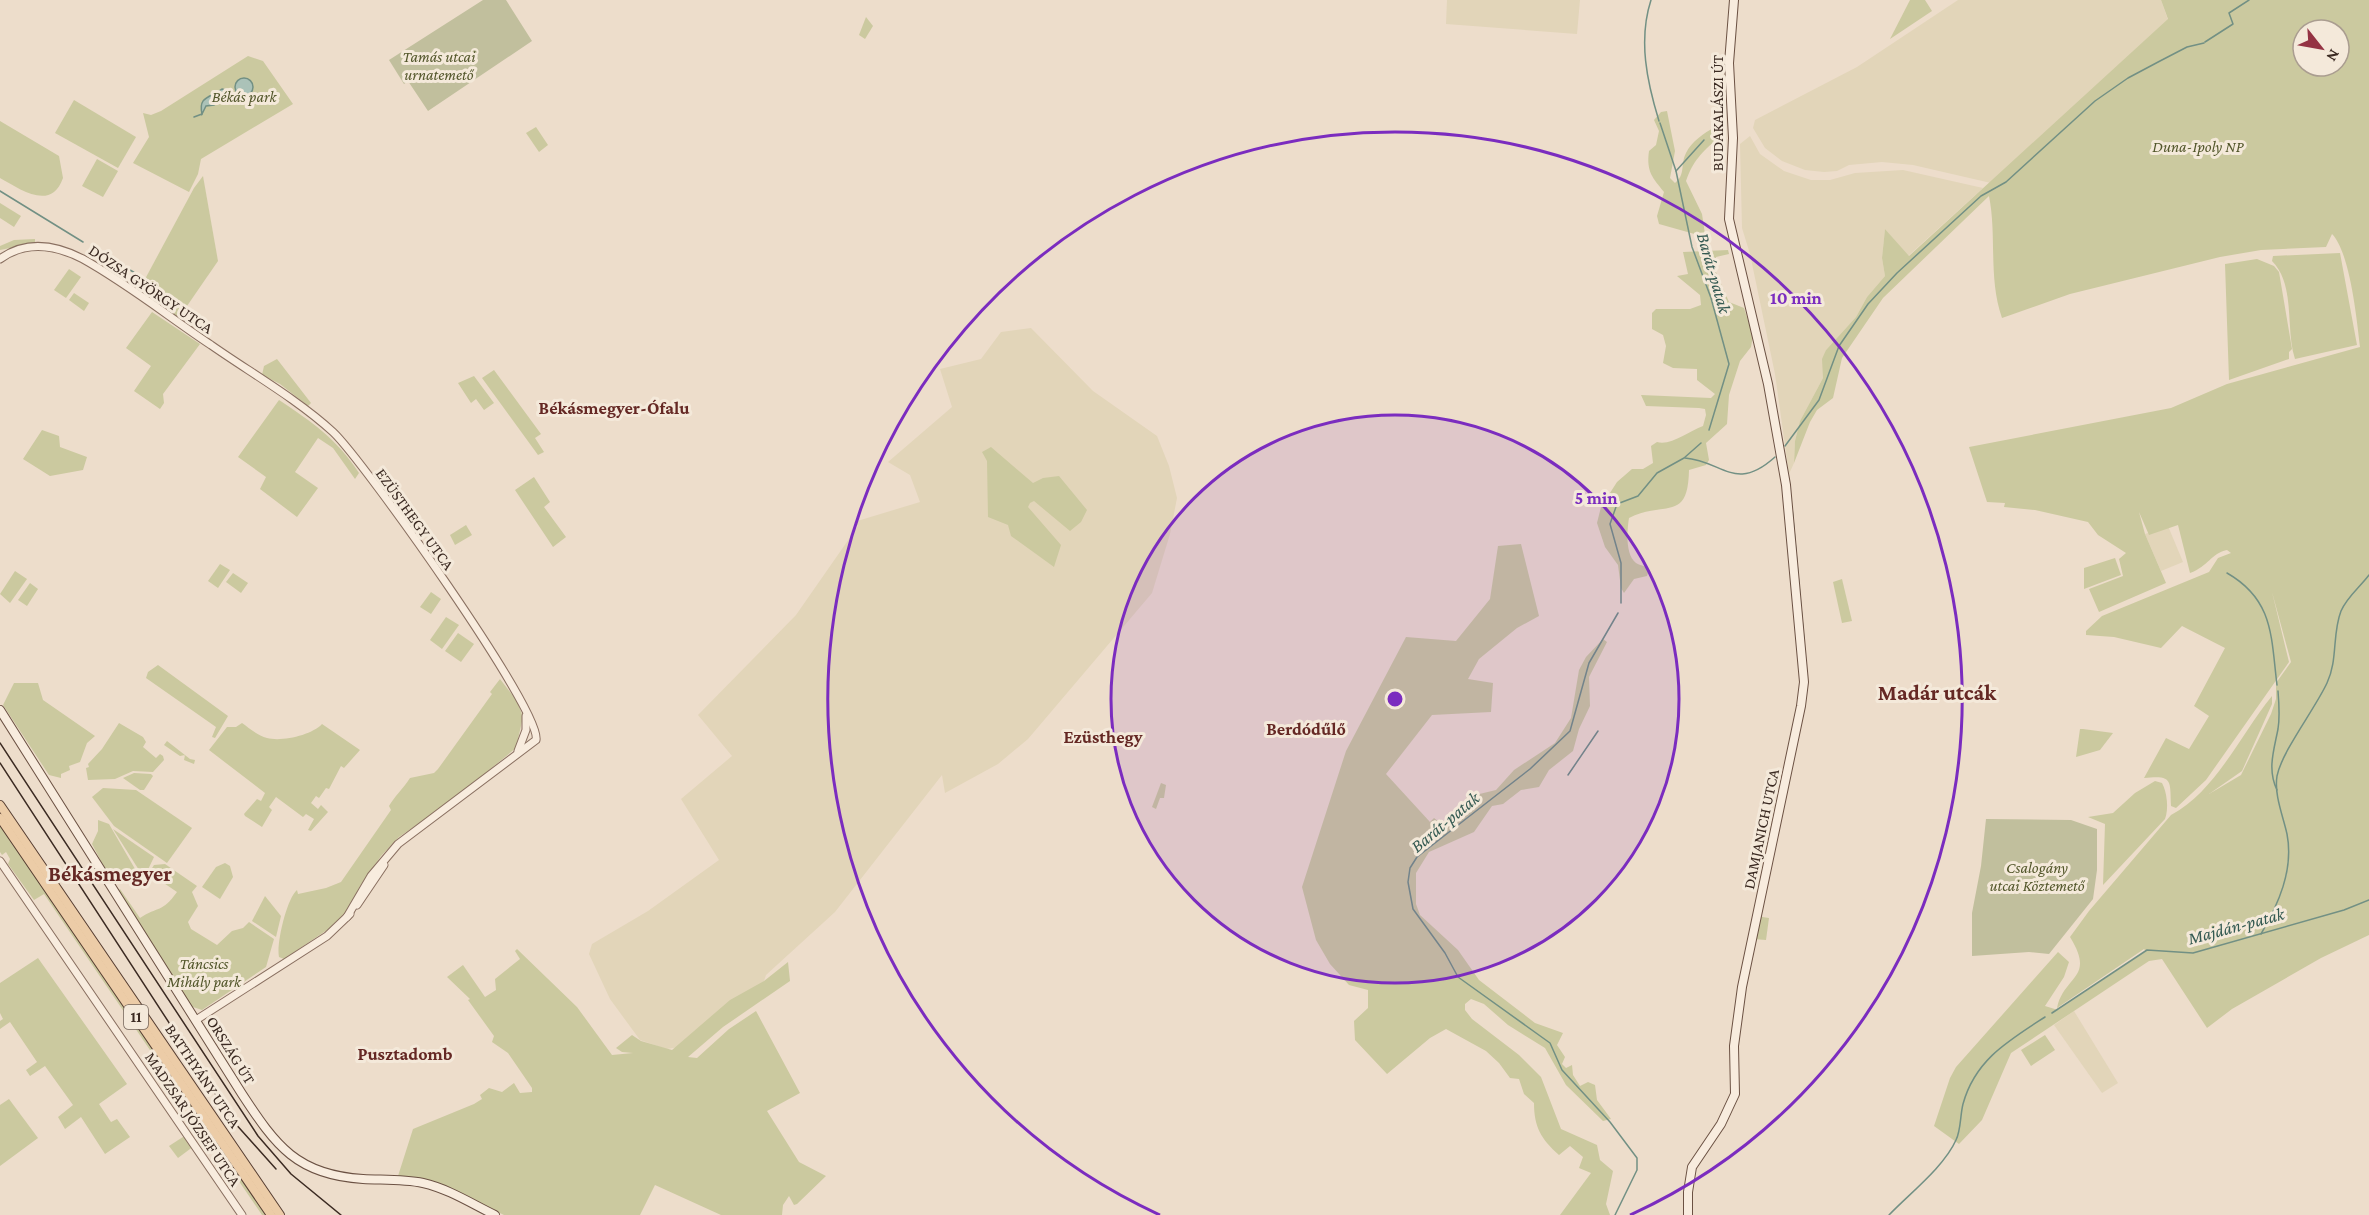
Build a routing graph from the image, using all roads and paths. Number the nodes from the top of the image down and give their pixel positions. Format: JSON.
{"nodes":[{"id":1,"x":1734,"y":0,"type":"edge"},
{"id":2,"x":0,"y":259,"type":"edge"},
{"id":3,"x":248,"y":371,"type":"joint"},
{"id":4,"x":1777,"y":436,"type":"joint"},
{"id":5,"x":0,"y":710,"type":"edge"},
{"id":6,"x":526,"y":714,"type":"junction"},
{"id":7,"x":526,"y":730,"type":"junction"},
{"id":8,"x":535,"y":731,"type":"junction"},
{"id":9,"x":523,"y":739,"type":"junction"},
{"id":10,"x":531,"y":744,"type":"junction"},
{"id":11,"x":515,"y":755,"type":"junction"},
{"id":12,"x":0,"y":805,"type":"edge"},
{"id":13,"x":0,"y":818,"type":"edge"},
{"id":14,"x":0,"y":861,"type":"edge"},
{"id":15,"x":196,"y":1020,"type":"junction"},
{"id":16,"x":242,"y":1215,"type":"edge"},
{"id":17,"x":271,"y":1215,"type":"edge"},
{"id":18,"x":280,"y":1215,"type":"edge"},
{"id":19,"x":495,"y":1215,"type":"edge"},
{"id":20,"x":1688,"y":1215,"type":"edge"}],
"edges":[{"from":1,"to":4,"type":"main road","name":"BUDAKALÁSZI ÚT"},
{"from":2,"to":3,"type":"street","name":"DÓZSA GYÖRGY UTCA"},
{"from":3,"to":6,"type":"street","name":"EZÜSTHEGY UTCA"},
{"from":4,"to":20,"type":"main road","name":"DAMJANICH UTCA"},
{"from":5,"to":15,"type":"main road","name":"ORSZÁG ÚT"},
{"from":6,"to":7,"type":"street","name":"EZÜSTHEGY UTCA"},
{"from":6,"to":8,"type":"street","name":"EZÜSTHEGY UTCA"},
{"from":7,"to":8,"type":"street"},
{"from":7,"to":9,"type":"street"},
{"from":8,"to":10,"type":"street"},
{"from":9,"to":10,"type":"street"},
{"from":9,"to":11,"type":"street"},
{"from":10,"to":11,"type":"street"},
{"from":11,"to":15,"type":"street"},
{"from":12,"to":18,"type":"main road","name":"BATTHYÁNY UTCA","number":"11"},
{"from":13,"to":17,"type":"main road","name":"BATTHYÁNY UTCA","number":"11"},
{"from":14,"to":16,"type":"street","name":"MADZSAR JÓZSEF UTCA"},
{"from":15,"to":19,"type":"main road","name":"ORSZÁG ÚT"}]}
